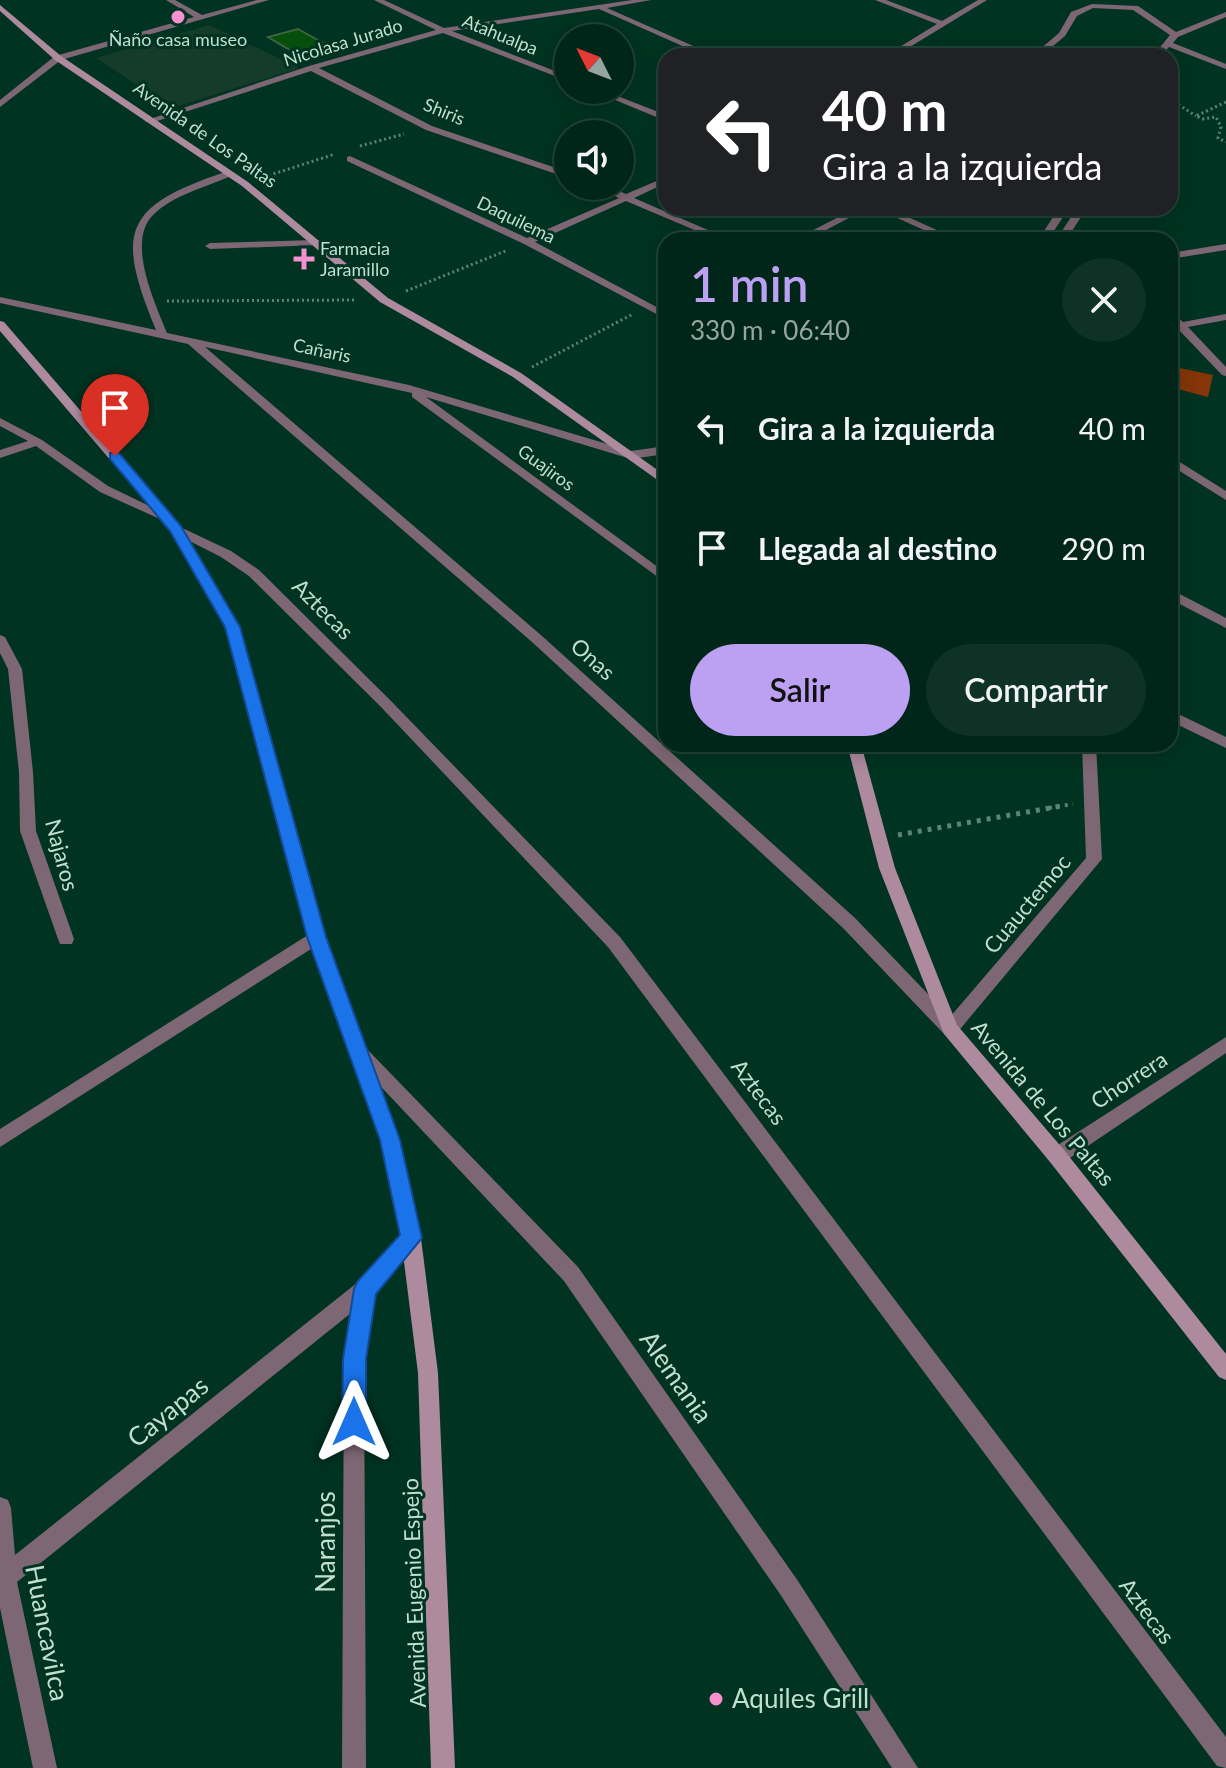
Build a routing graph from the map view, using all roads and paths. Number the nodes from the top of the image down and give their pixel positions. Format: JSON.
{"nodes":[{"id":1,"x":170,"y":0,"type":"edge"},
{"id":2,"x":265,"y":0,"type":"edge"},
{"id":3,"x":378,"y":0,"type":"edge"},
{"id":4,"x":582,"y":0,"type":"edge"},
{"id":5,"x":647,"y":0,"type":"edge"},
{"id":6,"x":879,"y":0,"type":"edge"},
{"id":7,"x":983,"y":0,"type":"edge"},
{"id":8,"x":0,"y":7,"type":"edge"},
{"id":9,"x":602,"y":8,"type":"junction"},
{"id":10,"x":1226,"y":14,"type":"edge"},
{"id":11,"x":201,"y":18,"type":"junction"},
{"id":12,"x":1213,"y":18,"type":"junction"},
{"id":13,"x":1226,"y":22,"type":"edge"},
{"id":14,"x":941,"y":23,"type":"junction"},
{"id":15,"x":443,"y":30,"type":"junction"},
{"id":16,"x":1175,"y":35,"type":"junction"},
{"id":17,"x":1169,"y":44,"type":"junction"},
{"id":18,"x":694,"y":48,"type":"edge"},
{"id":19,"x":902,"y":48,"type":"edge"},
{"id":20,"x":1045,"y":48,"type":"edge"},
{"id":21,"x":1165,"y":48,"type":"edge"},
{"id":22,"x":58,"y":58,"type":"junction"},
{"id":23,"x":1226,"y":67,"type":"edge"},
{"id":24,"x":312,"y":68,"type":"junction"},
{"id":25,"x":554,"y":74,"type":"edge"},
{"id":26,"x":1226,"y":102,"type":"edge"},
{"id":27,"x":0,"y":104,"type":"edge"},
{"id":28,"x":630,"y":104,"type":"edge"},
{"id":29,"x":1178,"y":104,"type":"edge"},
{"id":30,"x":658,"y":115,"type":"edge"},
{"id":31,"x":1196,"y":116,"type":"junction"},
{"id":32,"x":148,"y":121,"type":"junction"},
{"id":33,"x":1226,"y":142,"type":"edge"},
{"id":34,"x":350,"y":159,"type":"dead end"},
{"id":35,"x":554,"y":170,"type":"edge"},
{"id":36,"x":228,"y":174,"type":"junction"},
{"id":37,"x":658,"y":183,"type":"edge"},
{"id":38,"x":634,"y":193,"type":"edge"},
{"id":39,"x":634,"y":199,"type":"edge"},
{"id":40,"x":619,"y":200,"type":"edge"},
{"id":41,"x":658,"y":209,"type":"edge"},
{"id":42,"x":673,"y":216,"type":"edge"},
{"id":43,"x":847,"y":216,"type":"edge"},
{"id":44,"x":898,"y":216,"type":"edge"},
{"id":45,"x":708,"y":232,"type":"edge"},
{"id":46,"x":815,"y":232,"type":"edge"},
{"id":47,"x":936,"y":232,"type":"edge"},
{"id":48,"x":527,"y":242,"type":"junction"},
{"id":49,"x":317,"y":243,"type":"junction"},
{"id":50,"x":210,"y":246,"type":"dead end"},
{"id":51,"x":1226,"y":247,"type":"edge"},
{"id":52,"x":1178,"y":255,"type":"edge"},
{"id":53,"x":0,"y":300,"type":"edge"},
{"id":54,"x":384,"y":300,"type":"junction"},
{"id":55,"x":150,"y":302,"type":"junction"},
{"id":56,"x":648,"y":307,"type":"junction"},
{"id":57,"x":658,"y":310,"type":"edge"},
{"id":58,"x":1226,"y":317,"type":"edge"},
{"id":59,"x":0,"y":324,"type":"edge"},
{"id":60,"x":1178,"y":326,"type":"edge"},
{"id":61,"x":1178,"y":328,"type":"edge"},
{"id":62,"x":163,"y":335,"type":"junction"},
{"id":63,"x":190,"y":340,"type":"junction"},
{"id":64,"x":1226,"y":373,"type":"edge"},
{"id":65,"x":517,"y":375,"type":"junction"},
{"id":66,"x":405,"y":387,"type":"junction"},
{"id":67,"x":0,"y":421,"type":"edge"},
{"id":68,"x":38,"y":442,"type":"junction"},
{"id":69,"x":658,"y":451,"type":"edge"},
{"id":70,"x":0,"y":454,"type":"edge"},
{"id":71,"x":631,"y":455,"type":"junction"},
{"id":72,"x":1178,"y":465,"type":"edge"},
{"id":73,"x":658,"y":476,"type":"edge"},
{"id":74,"x":1226,"y":496,"type":"edge"},
{"id":75,"x":170,"y":523,"type":"junction"},
{"id":76,"x":658,"y":573,"type":"edge"},
{"id":77,"x":1178,"y":597,"type":"edge"},
{"id":78,"x":1226,"y":624,"type":"edge"},
{"id":79,"x":0,"y":640,"type":"edge"},
{"id":80,"x":1178,"y":719,"type":"edge"},
{"id":81,"x":1226,"y":743,"type":"edge"},
{"id":82,"x":658,"y":749,"type":"edge"},
{"id":83,"x":661,"y":752,"type":"edge"},
{"id":84,"x":856,"y":752,"type":"edge"},
{"id":85,"x":1089,"y":752,"type":"edge"},
{"id":86,"x":1090,"y":801,"type":"junction"},
{"id":87,"x":877,"y":839,"type":"junction"},
{"id":88,"x":316,"y":937,"type":"junction"},
{"id":89,"x":66,"y":939,"type":"dead end"},
{"id":90,"x":950,"y":1029,"type":"junction"},
{"id":91,"x":1226,"y":1044,"type":"edge"},
{"id":92,"x":359,"y":1052,"type":"junction"},
{"id":93,"x":0,"y":1139,"type":"edge"},
{"id":94,"x":1057,"y":1156,"type":"junction"},
{"id":95,"x":411,"y":1238,"type":"junction"},
{"id":96,"x":365,"y":1289,"type":"junction"},
{"id":97,"x":1226,"y":1370,"type":"edge"},
{"id":98,"x":0,"y":1508,"type":"edge"},
{"id":99,"x":5,"y":1577,"type":"junction"},
{"id":100,"x":1226,"y":1757,"type":"edge"},
{"id":101,"x":45,"y":1768,"type":"edge"},
{"id":102,"x":354,"y":1768,"type":"edge"},
{"id":103,"x":443,"y":1768,"type":"edge"},
{"id":104,"x":906,"y":1768,"type":"edge"}],
"edges":[{"from":1,"to":11,"type":"street"},
{"from":2,"to":11,"type":"street"},
{"from":3,"to":15,"type":"street","name":"Atahualpa"},
{"from":4,"to":9,"type":"street"},
{"from":5,"to":9,"type":"street","name":"Nicolasa Jurado"},
{"from":6,"to":14,"type":"street"},
{"from":7,"to":14,"type":"street"},
{"from":8,"to":22,"type":"main road","name":"Avenida de Los Paltas"},
{"from":9,"to":15,"type":"street","name":"Nicolasa Jurado"},
{"from":9,"to":18,"type":"street"},
{"from":10,"to":12,"type":"street"},
{"from":11,"to":22,"type":"street"},
{"from":12,"to":13,"type":"street"},
{"from":12,"to":16,"type":"street"},
{"from":14,"to":19,"type":"street"},
{"from":15,"to":24,"type":"street","name":"Nicolasa Jurado"},
{"from":15,"to":25,"type":"street","name":"Atahualpa"},
{"from":16,"to":17,"type":"street"},
{"from":16,"to":20,"type":"street"},
{"from":17,"to":21,"type":"street"},
{"from":17,"to":23,"type":"street"},
{"from":22,"to":27,"type":"street"},
{"from":22,"to":32,"type":"main road","name":"Avenida de Los Paltas"},
{"from":24,"to":32,"type":"street","name":"Nicolasa Jurado"},
{"from":24,"to":35,"type":"street","name":"Shiris"},
{"from":26,"to":31,"type":"path"},
{"from":28,"to":30,"type":"street"},
{"from":29,"to":31,"type":"path"},
{"from":31,"to":33,"type":"path"},
{"from":32,"to":36,"type":"main road","name":"Avenida de Los Paltas"},
{"from":34,"to":48,"type":"street","name":"Daquilema"},
{"from":36,"to":49,"type":"main road","name":"Avenida de Los Paltas"},
{"from":36,"to":55,"type":"street"},
{"from":37,"to":38,"type":"street"},
{"from":39,"to":41,"type":"street"},
{"from":40,"to":48,"type":"street"},
{"from":42,"to":45,"type":"street"},
{"from":43,"to":46,"type":"street"},
{"from":44,"to":47,"type":"street"},
{"from":48,"to":54,"type":"path"},
{"from":48,"to":56,"type":"street","name":"Daquilema"},
{"from":49,"to":50,"type":"street"},
{"from":49,"to":54,"type":"main road","name":"Avenida de Los Paltas"},
{"from":51,"to":52,"type":"street"},
{"from":53,"to":62,"type":"street","name":"Cañaris"},
{"from":54,"to":55,"type":"path"},
{"from":54,"to":65,"type":"main road","name":"Avenida de Los Paltas"},
{"from":55,"to":62,"type":"street"},
{"from":56,"to":57,"type":"street","name":"Daquilema"},
{"from":56,"to":65,"type":"path"},
{"from":58,"to":60,"type":"street"},
{"from":59,"to":75,"type":"main road","name":"Avenida Eugenio Espejo"},
{"from":61,"to":64,"type":"street"},
{"from":62,"to":63,"type":"street","name":"Cañaris"},
{"from":63,"to":66,"type":"street","name":"Cañaris"},
{"from":63,"to":82,"type":"street","name":"Onas"},
{"from":65,"to":71,"type":"main road","name":"Avenida de Los Paltas"},
{"from":66,"to":71,"type":"street","name":"Cañaris"},
{"from":66,"to":76,"type":"street","name":"Guajiros"},
{"from":67,"to":68,"type":"street","name":"Aztecas"},
{"from":68,"to":70,"type":"street"},
{"from":68,"to":75,"type":"street","name":"Aztecas"},
{"from":69,"to":71,"type":"street"},
{"from":71,"to":73,"type":"main road","name":"Avenida de Los Paltas"},
{"from":72,"to":74,"type":"street"},
{"from":75,"to":88,"type":"main road","name":"Avenida Eugenio Espejo"},
{"from":75,"to":100,"type":"street","name":"Aztecas"},
{"from":77,"to":78,"type":"street"},
{"from":79,"to":89,"type":"street","name":"Najaros"},
{"from":80,"to":81,"type":"street"},
{"from":83,"to":90,"type":"street","name":"Onas"},
{"from":84,"to":87,"type":"main road","name":"Avenida de Los Paltas"},
{"from":85,"to":86,"type":"street","name":"Cuauctemoc"},
{"from":86,"to":87,"type":"path"},
{"from":86,"to":90,"type":"street","name":"Cuauctemoc"},
{"from":87,"to":90,"type":"main road","name":"Avenida de Los Paltas"},
{"from":88,"to":92,"type":"main road","name":"Avenida Eugenio Espejo"},
{"from":88,"to":93,"type":"street"},
{"from":90,"to":94,"type":"main road","name":"Avenida de Los Paltas"},
{"from":91,"to":94,"type":"street","name":"Chorrera"},
{"from":92,"to":95,"type":"main road","name":"Avenida Eugenio Espejo"},
{"from":92,"to":104,"type":"street","name":"Alemania"},
{"from":94,"to":97,"type":"main road","name":"Avenida de Los Paltas"},
{"from":95,"to":96,"type":"street"},
{"from":95,"to":103,"type":"main road","name":"Avenida Eugenio Espejo"},
{"from":96,"to":99,"type":"street","name":"Cayapas"},
{"from":96,"to":102,"type":"street","name":"Naranjos"},
{"from":98,"to":99,"type":"street","name":"Huancavilca"},
{"from":99,"to":101,"type":"street","name":"Huancavilca"}]}
